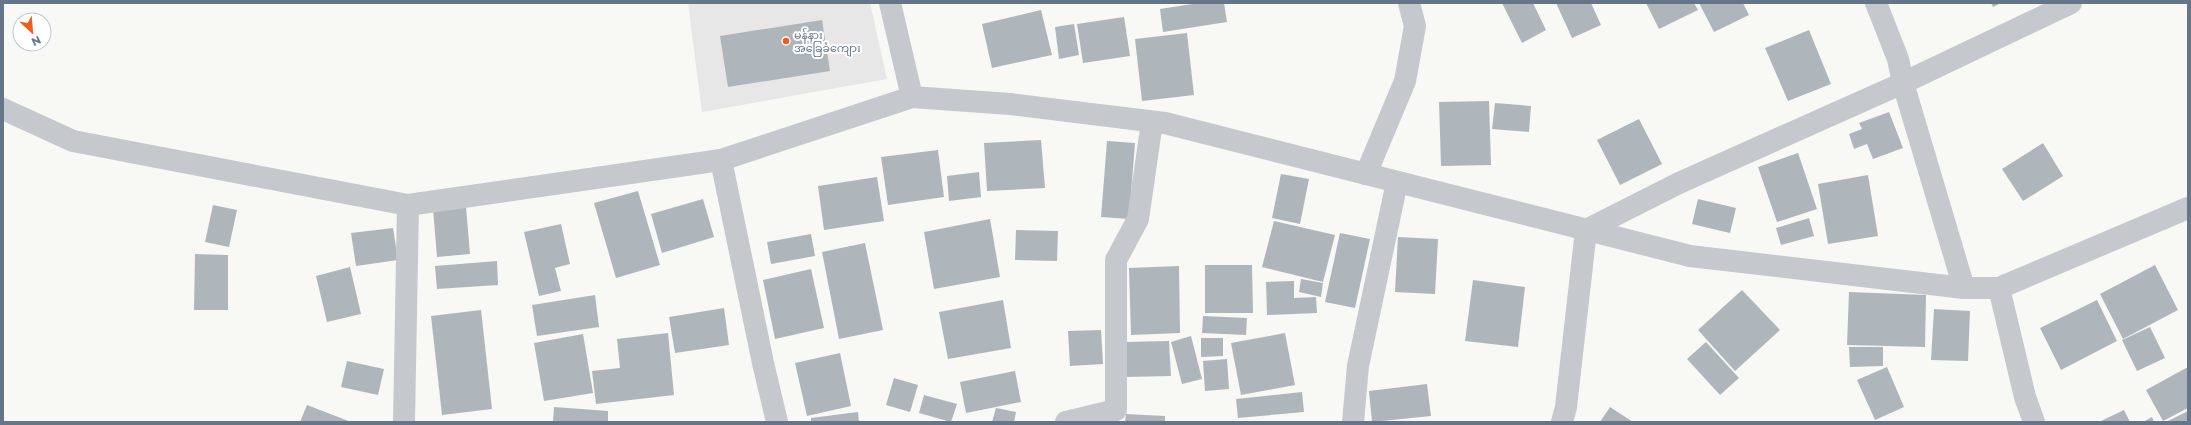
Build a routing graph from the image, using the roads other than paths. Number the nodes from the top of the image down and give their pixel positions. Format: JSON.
{"nodes":[{"id":1,"x":890,"y":3,"type":"edge"},
{"id":2,"x":1409,"y":3,"type":"edge"},
{"id":3,"x":1876,"y":3,"type":"edge"},
{"id":4,"x":2070,"y":3,"type":"edge"},
{"id":5,"x":1903,"y":83,"type":"junction"},
{"id":6,"x":912,"y":97,"type":"junction"},
{"id":7,"x":3,"y":109,"type":"edge"},
{"id":8,"x":1152,"y":122,"type":"junction"},
{"id":9,"x":721,"y":160,"type":"junction"},
{"id":10,"x":1366,"y":174,"type":"junction"},
{"id":11,"x":1397,"y":182,"type":"junction"},
{"id":12,"x":408,"y":206,"type":"junction"},
{"id":13,"x":2188,"y":208,"type":"edge"},
{"id":14,"x":1586,"y":230,"type":"junction"},
{"id":15,"x":1964,"y":288,"type":"junction"},
{"id":16,"x":1999,"y":288,"type":"junction"},
{"id":17,"x":404,"y":422,"type":"edge"},
{"id":18,"x":778,"y":422,"type":"edge"},
{"id":19,"x":1066,"y":422,"type":"edge"},
{"id":20,"x":1353,"y":422,"type":"edge"},
{"id":21,"x":1562,"y":422,"type":"edge"},
{"id":22,"x":2034,"y":422,"type":"edge"}],
"edges":[{"from":1,"to":6,"type":"street"},
{"from":2,"to":10,"type":"street"},
{"from":3,"to":5,"type":"street"},
{"from":4,"to":5,"type":"street"},
{"from":5,"to":14,"type":"street"},
{"from":5,"to":15,"type":"street"},
{"from":6,"to":8,"type":"street"},
{"from":6,"to":9,"type":"street"},
{"from":7,"to":12,"type":"street"},
{"from":8,"to":10,"type":"street"},
{"from":8,"to":19,"type":"street"},
{"from":9,"to":12,"type":"street"},
{"from":9,"to":18,"type":"street"},
{"from":10,"to":11,"type":"street"},
{"from":11,"to":14,"type":"street"},
{"from":11,"to":20,"type":"street"},
{"from":12,"to":17,"type":"street"},
{"from":13,"to":16,"type":"street"},
{"from":14,"to":15,"type":"street"},
{"from":14,"to":21,"type":"street"},
{"from":15,"to":16,"type":"street"},
{"from":16,"to":22,"type":"street"}]}
